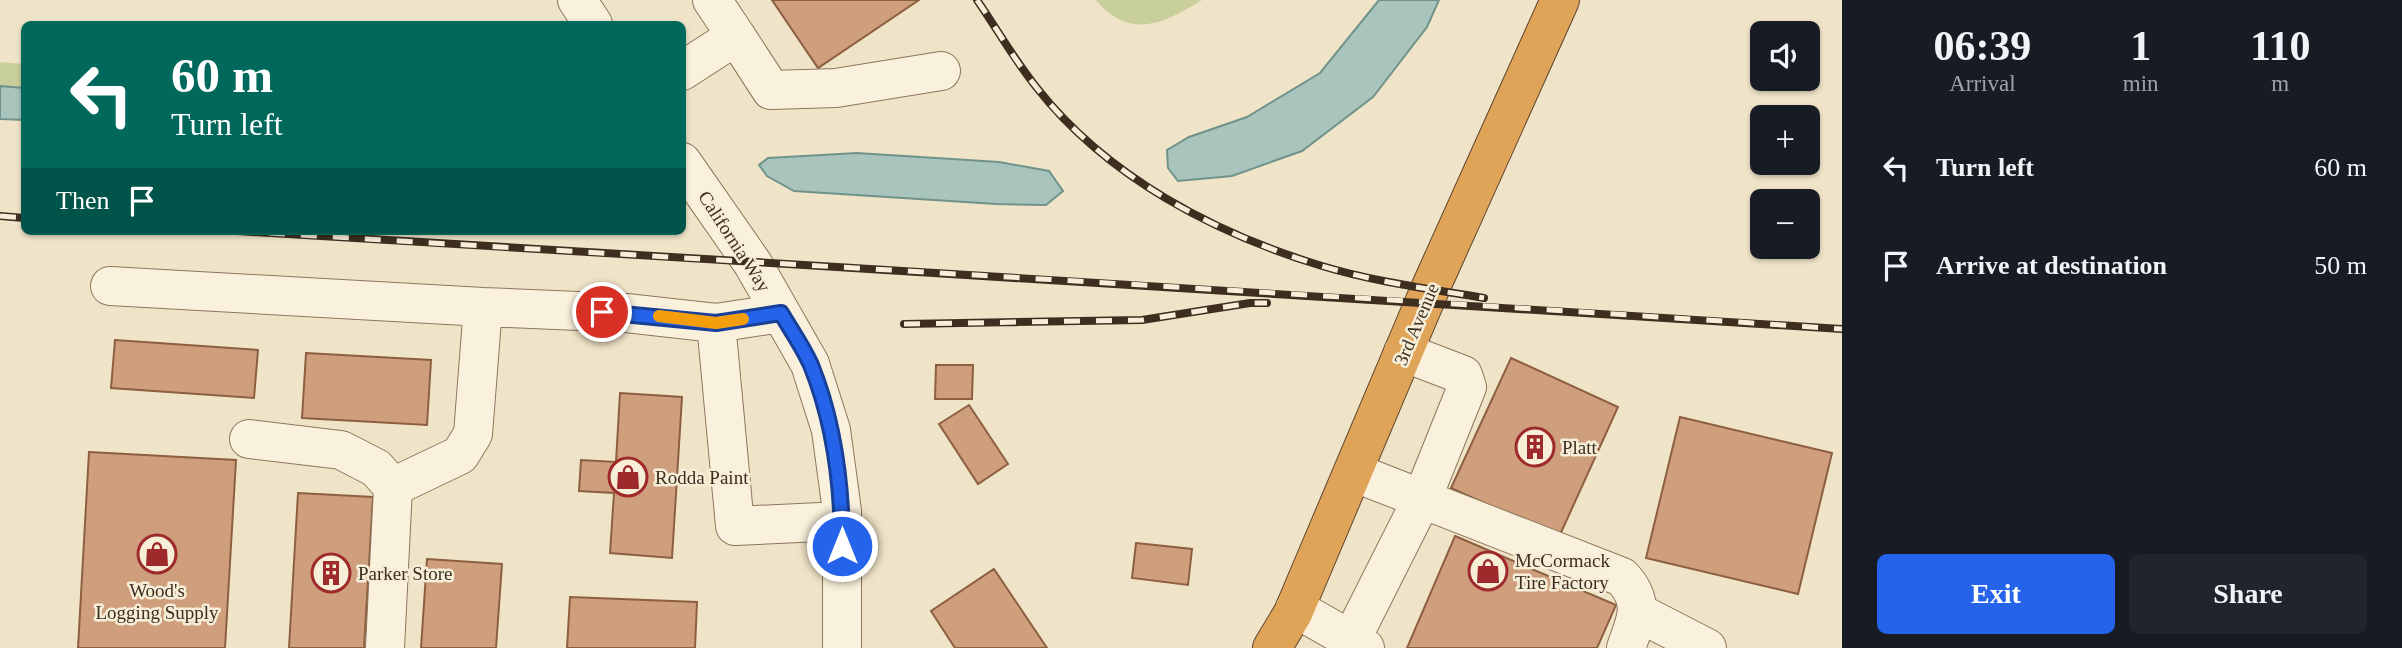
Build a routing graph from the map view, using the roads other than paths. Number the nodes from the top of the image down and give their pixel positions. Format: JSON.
{"nodes":[{"id":1,"x":577,"y":0,"type":"edge"},
{"id":2,"x":712,"y":0,"type":"edge"},
{"id":3,"x":1560,"y":0,"type":"edge"},
{"id":4,"x":591,"y":21,"type":"edge"},
{"id":5,"x":736,"y":36,"type":"junction"},
{"id":6,"x":686,"y":68,"type":"edge"},
{"id":7,"x":941,"y":71,"type":"dead end"},
{"id":8,"x":686,"y":168,"type":"edge"},
{"id":9,"x":110,"y":286,"type":"dead end"},
{"id":10,"x":482,"y":307,"type":"junction"},
{"id":11,"x":781,"y":313,"type":"junction"},
{"id":12,"x":716,"y":323,"type":"junction"},
{"id":13,"x":1403,"y":352,"type":"junction"},
{"id":14,"x":249,"y":439,"type":"dead end"},
{"id":15,"x":1353,"y":472,"type":"junction"},
{"id":16,"x":393,"y":488,"type":"junction"},
{"id":17,"x":1422,"y":499,"type":"junction"},
{"id":18,"x":842,"y":521,"type":"junction"},
{"id":19,"x":1295,"y":608,"type":"junction"},
{"id":20,"x":1639,"y":613,"type":"junction"},
{"id":21,"x":1358,"y":644,"type":"edge"},
{"id":22,"x":385,"y":648,"type":"edge"},
{"id":23,"x":842,"y":648,"type":"edge"},
{"id":24,"x":1272,"y":648,"type":"edge"},
{"id":25,"x":1626,"y":648,"type":"edge"},
{"id":26,"x":1707,"y":648,"type":"edge"}],
"edges":[{"from":1,"to":4,"type":"street"},
{"from":2,"to":5,"type":"street"},
{"from":3,"to":13,"type":"highway","name":"3rd Avenue"},
{"from":5,"to":6,"type":"street"},
{"from":5,"to":7,"type":"street"},
{"from":8,"to":11,"type":"street","name":"California Way"},
{"from":9,"to":10,"type":"street"},
{"from":10,"to":12,"type":"street"},
{"from":10,"to":16,"type":"street"},
{"from":11,"to":12,"type":"street"},
{"from":11,"to":18,"type":"street","name":"California Way"},
{"from":12,"to":18,"type":"street"},
{"from":13,"to":15,"type":"highway","name":"3rd Avenue"},
{"from":13,"to":17,"type":"street"},
{"from":14,"to":16,"type":"street"},
{"from":15,"to":17,"type":"street"},
{"from":15,"to":19,"type":"highway","name":"3rd Avenue"},
{"from":16,"to":22,"type":"street"},
{"from":17,"to":20,"type":"street"},
{"from":17,"to":21,"type":"street"},
{"from":18,"to":23,"type":"street","name":"California Way"},
{"from":19,"to":21,"type":"street"},
{"from":19,"to":24,"type":"highway","name":"3rd Avenue"},
{"from":20,"to":25,"type":"street"},
{"from":20,"to":26,"type":"street"}]}
